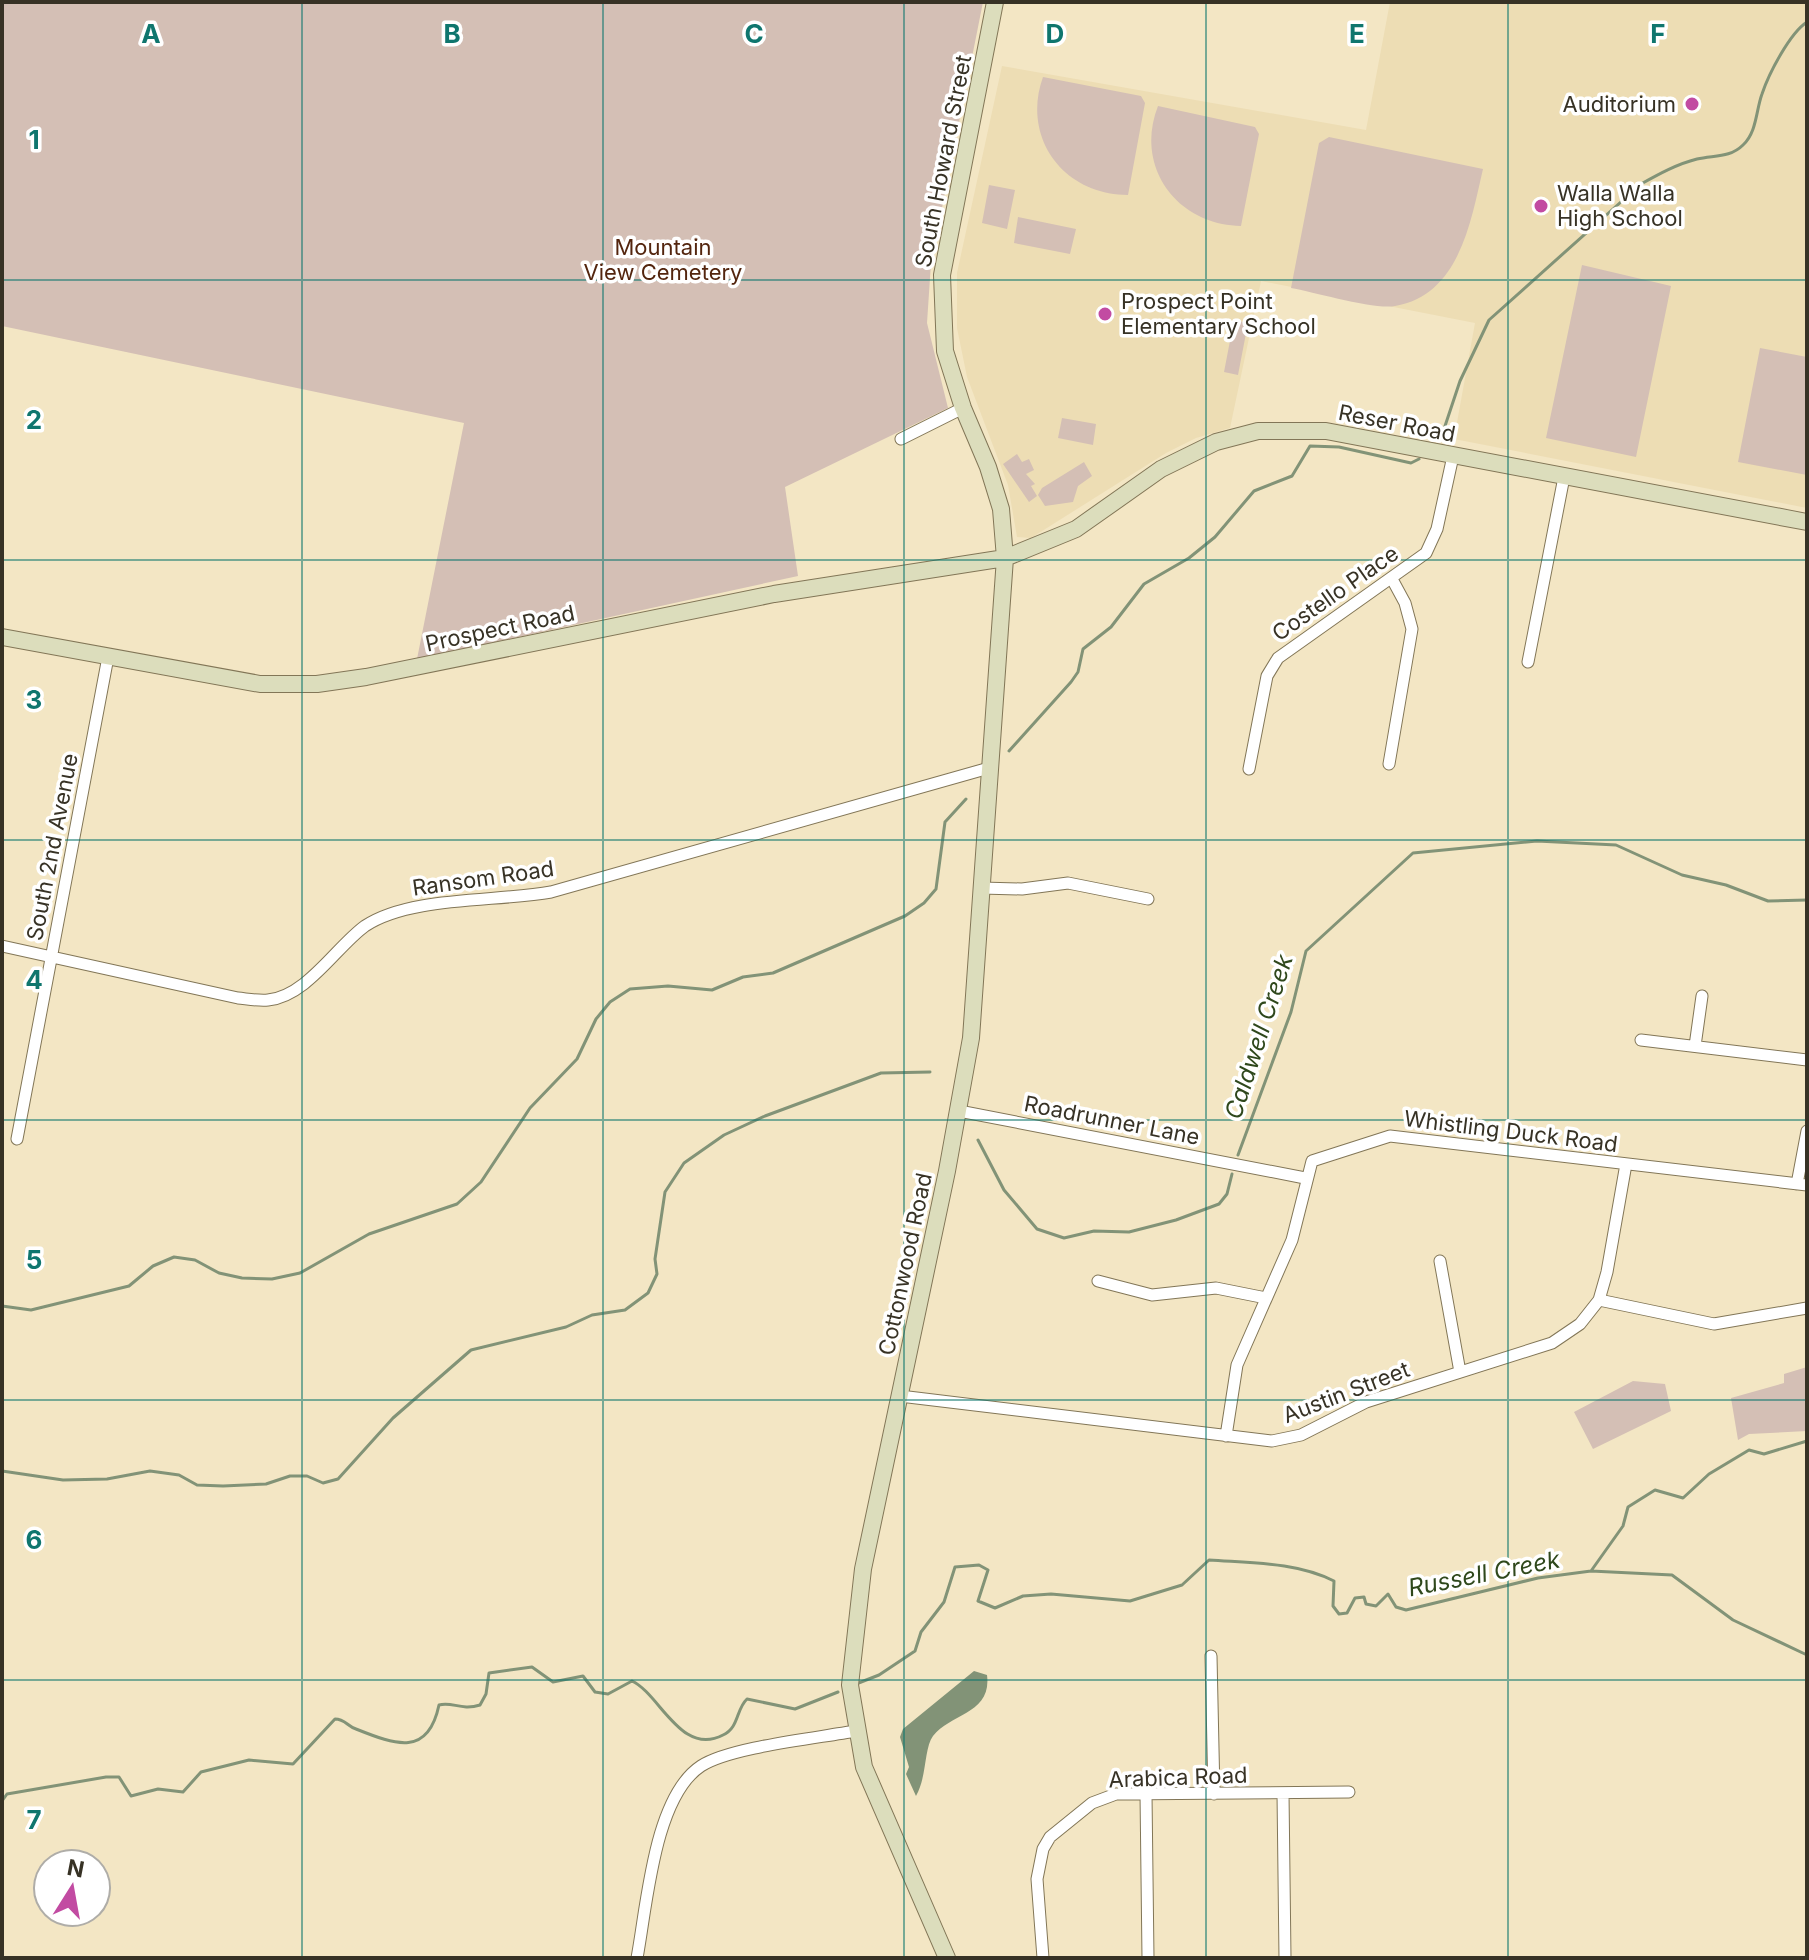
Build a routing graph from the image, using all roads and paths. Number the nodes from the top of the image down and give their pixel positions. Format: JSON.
{"nodes":[{"id":1,"x":995,"y":2,"type":"edge"},
{"id":2,"x":963,"y":408,"type":"junction"},
{"id":3,"x":901,"y":439,"type":"dead end"},
{"id":4,"x":1453,"y":456,"type":"junction"},
{"id":5,"x":1564,"y":477,"type":"junction"},
{"id":6,"x":1807,"y":522,"type":"edge"},
{"id":7,"x":1005,"y":558,"type":"junction"},
{"id":8,"x":1392,"y":579,"type":"junction"},
{"id":9,"x":2,"y":637,"type":"edge"},
{"id":10,"x":108,"y":657,"type":"junction"},
{"id":11,"x":1528,"y":662,"type":"dead end"},
{"id":12,"x":1389,"y":764,"type":"dead end"},
{"id":13,"x":989,"y":768,"type":"junction"},
{"id":14,"x":1249,"y":769,"type":"dead end"},
{"id":15,"x":981,"y":888,"type":"junction"},
{"id":16,"x":1148,"y":899,"type":"dead end"},
{"id":17,"x":2,"y":946,"type":"edge"},
{"id":18,"x":52,"y":956,"type":"junction"},
{"id":19,"x":1702,"y":996,"type":"dead end"},
{"id":20,"x":1641,"y":1040,"type":"dead end"},
{"id":21,"x":1695,"y":1046,"type":"junction"},
{"id":22,"x":1807,"y":1060,"type":"edge"},
{"id":23,"x":959,"y":1111,"type":"junction"},
{"id":24,"x":1807,"y":1131,"type":"edge"},
{"id":25,"x":17,"y":1139,"type":"dead end"},
{"id":26,"x":1626,"y":1164,"type":"junction"},
{"id":27,"x":1305,"y":1178,"type":"junction"},
{"id":28,"x":1802,"y":1184,"type":"edge"},
{"id":29,"x":1440,"y":1261,"type":"dead end"},
{"id":30,"x":1098,"y":1281,"type":"dead end"},
{"id":31,"x":1266,"y":1298,"type":"junction"},
{"id":32,"x":1599,"y":1300,"type":"junction"},
{"id":33,"x":1807,"y":1308,"type":"edge"},
{"id":34,"x":1460,"y":1372,"type":"junction"},
{"id":35,"x":900,"y":1396,"type":"junction"},
{"id":36,"x":1226,"y":1436,"type":"junction"},
{"id":37,"x":1211,"y":1656,"type":"dead end"},
{"id":38,"x":855,"y":1731,"type":"junction"},
{"id":39,"x":1349,"y":1792,"type":"dead end"},
{"id":40,"x":1283,"y":1793,"type":"junction"},
{"id":41,"x":1146,"y":1794,"type":"junction"},
{"id":42,"x":1214,"y":1794,"type":"junction"},
{"id":43,"x":637,"y":1958,"type":"edge"},
{"id":44,"x":947,"y":1958,"type":"edge"},
{"id":45,"x":1043,"y":1958,"type":"edge"},
{"id":46,"x":1148,"y":1958,"type":"edge"},
{"id":47,"x":1285,"y":1958,"type":"edge"}],
"edges":[{"from":1,"to":2,"type":"main road","name":"South Howard Street"},
{"from":2,"to":3,"type":"street"},
{"from":2,"to":7,"type":"main road","name":"South Howard Street"},
{"from":4,"to":5,"type":"main road","name":"Reser Road"},
{"from":4,"to":7,"type":"main road","name":"Reser Road"},
{"from":4,"to":8,"type":"street","name":"Costello Place"},
{"from":5,"to":6,"type":"main road","name":"Reser Road"},
{"from":5,"to":11,"type":"street"},
{"from":7,"to":10,"type":"main road","name":"Prospect Road"},
{"from":7,"to":13,"type":"main road","name":"Cottonwood Road"},
{"from":8,"to":12,"type":"street"},
{"from":8,"to":14,"type":"street","name":"Costello Place"},
{"from":9,"to":10,"type":"main road","name":"Prospect Road"},
{"from":10,"to":18,"type":"street","name":"South 2nd Avenue"},
{"from":13,"to":15,"type":"main road","name":"Cottonwood Road"},
{"from":13,"to":18,"type":"street","name":"Ransom Road"},
{"from":15,"to":16,"type":"street"},
{"from":15,"to":23,"type":"main road","name":"Cottonwood Road"},
{"from":17,"to":18,"type":"street","name":"Ransom Road"},
{"from":18,"to":25,"type":"street","name":"South 2nd Avenue"},
{"from":19,"to":21,"type":"street"},
{"from":20,"to":21,"type":"street"},
{"from":21,"to":22,"type":"street"},
{"from":23,"to":27,"type":"street","name":"Roadrunner Lane"},
{"from":23,"to":35,"type":"main road","name":"Cottonwood Road"},
{"from":24,"to":28,"type":"street"},
{"from":26,"to":27,"type":"street","name":"Whistling Duck Road"},
{"from":26,"to":28,"type":"street","name":"Whistling Duck Road"},
{"from":26,"to":32,"type":"street"},
{"from":27,"to":31,"type":"street"},
{"from":29,"to":34,"type":"street"},
{"from":30,"to":31,"type":"street"},
{"from":31,"to":36,"type":"street"},
{"from":32,"to":33,"type":"street"},
{"from":32,"to":34,"type":"street","name":"Austin Street"},
{"from":34,"to":36,"type":"street","name":"Austin Street"},
{"from":35,"to":36,"type":"street","name":"Austin Street"},
{"from":35,"to":38,"type":"main road","name":"Cottonwood Road"},
{"from":37,"to":42,"type":"street"},
{"from":38,"to":43,"type":"street"},
{"from":38,"to":44,"type":"main road","name":"Cottonwood Road"},
{"from":39,"to":40,"type":"street","name":"Arabica Road"},
{"from":40,"to":42,"type":"street","name":"Arabica Road"},
{"from":40,"to":47,"type":"street"},
{"from":41,"to":42,"type":"street","name":"Arabica Road"},
{"from":41,"to":45,"type":"street","name":"Arabica Road"},
{"from":41,"to":46,"type":"street"}]}
